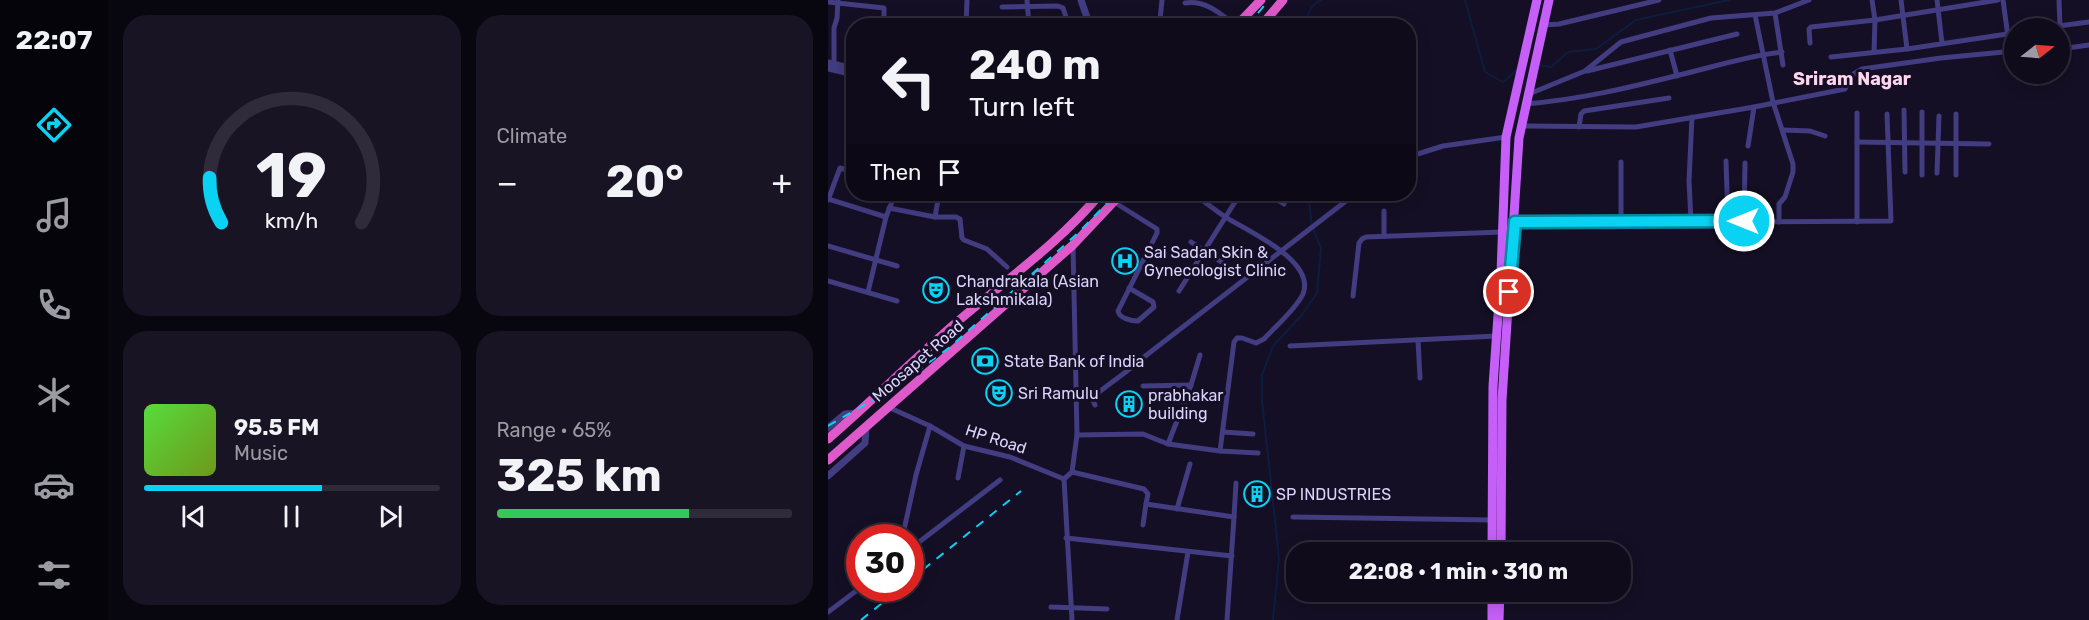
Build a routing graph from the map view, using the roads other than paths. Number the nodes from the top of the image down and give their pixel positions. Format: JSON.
{"nodes":[{"id":1,"x":968,"y":0,"type":"edge"},
{"id":2,"x":1081,"y":0,"type":"edge"},
{"id":3,"x":1161,"y":0,"type":"edge"},
{"id":4,"x":1261,"y":0,"type":"edge"},
{"id":5,"x":1283,"y":0,"type":"edge"},
{"id":6,"x":1537,"y":0,"type":"edge"},
{"id":7,"x":1549,"y":0,"type":"edge"},
{"id":8,"x":1659,"y":0,"type":"edge"},
{"id":9,"x":1809,"y":0,"type":"edge"},
{"id":10,"x":1872,"y":0,"type":"edge"},
{"id":11,"x":1901,"y":0,"type":"edge"},
{"id":12,"x":1937,"y":0,"type":"edge"},
{"id":13,"x":1998,"y":0,"type":"edge"},
{"id":14,"x":2003,"y":0,"type":"edge"},
{"id":15,"x":2058,"y":0,"type":"edge"},
{"id":16,"x":838,"y":1,"type":"edge"},
{"id":17,"x":828,"y":2,"type":"edge"},
{"id":18,"x":1027,"y":3,"type":"edge"},
{"id":19,"x":1185,"y":3,"type":"dead end"},
{"id":20,"x":1002,"y":7,"type":"dead end"},
{"id":21,"x":1938,"y":9,"type":"junction"},
{"id":22,"x":1775,"y":13,"type":"junction"},
{"id":23,"x":1903,"y":14,"type":"junction"},
{"id":24,"x":1755,"y":15,"type":"junction"},
{"id":25,"x":884,"y":18,"type":"edge"},
{"id":26,"x":967,"y":18,"type":"edge"},
{"id":27,"x":1028,"y":18,"type":"edge"},
{"id":28,"x":1066,"y":18,"type":"edge"},
{"id":29,"x":1087,"y":18,"type":"edge"},
{"id":30,"x":1160,"y":18,"type":"edge"},
{"id":31,"x":1226,"y":18,"type":"edge"},
{"id":32,"x":1244,"y":18,"type":"edge"},
{"id":33,"x":1268,"y":18,"type":"edge"},
{"id":34,"x":2005,"y":18,"type":"edge"},
{"id":35,"x":2059,"y":18,"type":"edge"},
{"id":36,"x":1875,"y":20,"type":"junction"},
{"id":37,"x":2089,"y":22,"type":"edge"},
{"id":38,"x":2070,"y":25,"type":"edge"},
{"id":39,"x":1544,"y":26,"type":"junction"},
{"id":40,"x":1737,"y":34,"type":"dead end"},
{"id":41,"x":2004,"y":34,"type":"edge"},
{"id":42,"x":1810,"y":43,"type":"dead end"},
{"id":43,"x":1942,"y":44,"type":"junction"},
{"id":44,"x":2089,"y":45,"type":"edge"},
{"id":45,"x":2070,"y":48,"type":"edge"},
{"id":46,"x":1907,"y":49,"type":"junction"},
{"id":47,"x":1670,"y":50,"type":"junction"},
{"id":48,"x":1782,"y":52,"type":"junction"},
{"id":49,"x":1874,"y":52,"type":"junction"},
{"id":50,"x":2004,"y":53,"type":"edge"},
{"id":51,"x":1762,"y":54,"type":"junction"},
{"id":52,"x":1831,"y":57,"type":"dead end"},
{"id":53,"x":830,"y":65,"type":"edge"},
{"id":54,"x":1783,"y":65,"type":"dead end"},
{"id":55,"x":846,"y":68,"type":"edge"},
{"id":56,"x":846,"y":71,"type":"edge"},
{"id":57,"x":1585,"y":71,"type":"junction"},
{"id":58,"x":1677,"y":76,"type":"junction"},
{"id":59,"x":1527,"y":95,"type":"junction"},
{"id":60,"x":1668,"y":98,"type":"dead end"},
{"id":61,"x":1773,"y":102,"type":"junction"},
{"id":62,"x":1754,"y":107,"type":"junction"},
{"id":63,"x":1904,"y":110,"type":"dead end"},
{"id":64,"x":1922,"y":112,"type":"dead end"},
{"id":65,"x":1857,"y":113,"type":"dead end"},
{"id":66,"x":1887,"y":114,"type":"dead end"},
{"id":67,"x":1956,"y":114,"type":"dead end"},
{"id":68,"x":1939,"y":116,"type":"dead end"},
{"id":69,"x":1692,"y":117,"type":"junction"},
{"id":70,"x":1521,"y":126,"type":"junction"},
{"id":71,"x":1579,"y":127,"type":"junction"},
{"id":72,"x":1783,"y":130,"type":"junction"},
{"id":73,"x":1825,"y":136,"type":"dead end"},
{"id":74,"x":1506,"y":137,"type":"junction"},
{"id":75,"x":1857,"y":142,"type":"junction"},
{"id":76,"x":1888,"y":143,"type":"junction"},
{"id":77,"x":1904,"y":143,"type":"junction"},
{"id":78,"x":1922,"y":143,"type":"junction"},
{"id":79,"x":1938,"y":143,"type":"junction"},
{"id":80,"x":1956,"y":144,"type":"junction"},
{"id":81,"x":1989,"y":144,"type":"dead end"},
{"id":82,"x":1748,"y":146,"type":"dead end"},
{"id":83,"x":1416,"y":154,"type":"edge"},
{"id":84,"x":1726,"y":161,"type":"dead end"},
{"id":85,"x":1621,"y":162,"type":"dead end"},
{"id":86,"x":1745,"y":163,"type":"dead end"},
{"id":87,"x":846,"y":170,"type":"edge"},
{"id":88,"x":1905,"y":172,"type":"dead end"},
{"id":89,"x":1937,"y":173,"type":"dead end"},
{"id":90,"x":1505,"y":175,"type":"junction"},
{"id":91,"x":1922,"y":175,"type":"dead end"},
{"id":92,"x":1956,"y":175,"type":"dead end"},
{"id":93,"x":1516,"y":176,"type":"junction"},
{"id":94,"x":828,"y":200,"type":"edge"},
{"id":95,"x":892,"y":201,"type":"edge"},
{"id":96,"x":938,"y":201,"type":"edge"},
{"id":97,"x":1094,"y":201,"type":"edge"},
{"id":98,"x":1204,"y":201,"type":"edge"},
{"id":99,"x":1236,"y":201,"type":"edge"},
{"id":100,"x":1279,"y":201,"type":"edge"},
{"id":101,"x":1346,"y":201,"type":"edge"},
{"id":102,"x":1114,"y":202,"type":"joint"},
{"id":103,"x":1284,"y":204,"type":"dead end"},
{"id":104,"x":889,"y":208,"type":"junction"},
{"id":105,"x":1384,"y":211,"type":"dead end"},
{"id":106,"x":886,"y":217,"type":"junction"},
{"id":107,"x":1226,"y":217,"type":"junction"},
{"id":108,"x":935,"y":218,"type":"junction"},
{"id":109,"x":1691,"y":221,"type":"junction"},
{"id":110,"x":1728,"y":221,"type":"junction"},
{"id":111,"x":1744,"y":221,"type":"junction"},
{"id":112,"x":1515,"y":222,"type":"junction"},
{"id":113,"x":1779,"y":222,"type":"junction"},
{"id":114,"x":1857,"y":222,"type":"junction"},
{"id":115,"x":1621,"y":223,"type":"junction"},
{"id":116,"x":1503,"y":232,"type":"junction"},
{"id":117,"x":1384,"y":236,"type":"junction"},
{"id":118,"x":1191,"y":242,"type":"dead end"},
{"id":119,"x":1073,"y":245,"type":"junction"},
{"id":120,"x":828,"y":246,"type":"edge"},
{"id":121,"x":1204,"y":250,"type":"junction"},
{"id":122,"x":1281,"y":250,"type":"junction"},
{"id":123,"x":876,"y":260,"type":"junction"},
{"id":124,"x":897,"y":266,"type":"dead end"},
{"id":125,"x":1007,"y":267,"type":"dead end"},
{"id":126,"x":1235,"y":271,"type":"dead end"},
{"id":127,"x":828,"y":280,"type":"edge"},
{"id":128,"x":1129,"y":288,"type":"junction"},
{"id":129,"x":1179,"y":291,"type":"dead end"},
{"id":130,"x":868,"y":292,"type":"junction"},
{"id":131,"x":1353,"y":296,"type":"dead end"},
{"id":132,"x":897,"y":302,"type":"dead end"},
{"id":133,"x":1497,"y":336,"type":"junction"},
{"id":134,"x":1418,"y":340,"type":"junction"},
{"id":135,"x":1290,"y":346,"type":"dead end"},
{"id":136,"x":1200,"y":355,"type":"dead end"},
{"id":137,"x":1420,"y":378,"type":"dead end"},
{"id":138,"x":1191,"y":385,"type":"junction"},
{"id":139,"x":1143,"y":386,"type":"dead end"},
{"id":140,"x":1095,"y":405,"type":"dead end"},
{"id":141,"x":888,"y":407,"type":"junction"},
{"id":142,"x":930,"y":426,"type":"junction"},
{"id":143,"x":866,"y":427,"type":"junction"},
{"id":144,"x":1223,"y":432,"type":"junction"},
{"id":145,"x":1253,"y":434,"type":"dead end"},
{"id":146,"x":829,"y":435,"type":"edge"},
{"id":147,"x":1077,"y":435,"type":"junction"},
{"id":148,"x":1168,"y":444,"type":"junction"},
{"id":149,"x":964,"y":446,"type":"junction"},
{"id":150,"x":1220,"y":451,"type":"junction"},
{"id":151,"x":1258,"y":453,"type":"dead end"},
{"id":152,"x":828,"y":460,"type":"edge"},
{"id":153,"x":1190,"y":464,"type":"dead end"},
{"id":154,"x":1072,"y":472,"type":"junction"},
{"id":155,"x":828,"y":476,"type":"edge"},
{"id":156,"x":958,"y":478,"type":"dead end"},
{"id":157,"x":1000,"y":480,"type":"dead end"},
{"id":158,"x":1064,"y":480,"type":"junction"},
{"id":159,"x":1236,"y":483,"type":"dead end"},
{"id":160,"x":1146,"y":504,"type":"junction"},
{"id":161,"x":1177,"y":509,"type":"junction"},
{"id":162,"x":1234,"y":517,"type":"junction"},
{"id":163,"x":1293,"y":517,"type":"dead end"},
{"id":164,"x":1492,"y":520,"type":"junction"},
{"id":165,"x":905,"y":524,"type":"edge"},
{"id":166,"x":1143,"y":525,"type":"dead end"},
{"id":167,"x":924,"y":538,"type":"edge"},
{"id":168,"x":1066,"y":538,"type":"junction"},
{"id":169,"x":1492,"y":542,"type":"edge"},
{"id":170,"x":1501,"y":542,"type":"edge"},
{"id":171,"x":1188,"y":552,"type":"junction"},
{"id":172,"x":1232,"y":556,"type":"junction"},
{"id":173,"x":846,"y":598,"type":"edge"},
{"id":174,"x":1492,"y":602,"type":"edge"},
{"id":175,"x":1500,"y":602,"type":"edge"},
{"id":176,"x":1051,"y":607,"type":"dead end"},
{"id":177,"x":1071,"y":608,"type":"junction"},
{"id":178,"x":1107,"y":609,"type":"dead end"},
{"id":179,"x":828,"y":612,"type":"edge"},
{"id":180,"x":1072,"y":620,"type":"edge"},
{"id":181,"x":1177,"y":620,"type":"edge"},
{"id":182,"x":1227,"y":620,"type":"edge"},
{"id":183,"x":1492,"y":620,"type":"edge"},
{"id":184,"x":1499,"y":620,"type":"edge"}],
"edges":[{"from":1,"to":26,"type":"street"},
{"from":2,"to":29,"type":"street"},
{"from":3,"to":30,"type":"street"},
{"from":4,"to":32,"type":"highway"},
{"from":5,"to":33,"type":"highway"},
{"from":6,"to":74,"type":"main road"},
{"from":7,"to":39,"type":"main road"},
{"from":8,"to":39,"type":"street"},
{"from":9,"to":22,"type":"street"},
{"from":10,"to":36,"type":"street"},
{"from":11,"to":23,"type":"street"},
{"from":12,"to":21,"type":"street"},
{"from":13,"to":21,"type":"street"},
{"from":14,"to":34,"type":"street"},
{"from":15,"to":35,"type":"street"},
{"from":16,"to":17,"type":"street"},
{"from":16,"to":25,"type":"street"},
{"from":16,"to":53,"type":"street"},
{"from":18,"to":20,"type":"street"},
{"from":18,"to":27,"type":"street"},
{"from":18,"to":28,"type":"street"},
{"from":19,"to":31,"type":"street"},
{"from":21,"to":23,"type":"street"},
{"from":21,"to":43,"type":"street"},
{"from":22,"to":24,"type":"street"},
{"from":22,"to":48,"type":"street"},
{"from":23,"to":36,"type":"street"},
{"from":23,"to":46,"type":"street"},
{"from":24,"to":51,"type":"street"},
{"from":24,"to":57,"type":"street"},
{"from":36,"to":42,"type":"street"},
{"from":36,"to":49,"type":"street"},
{"from":37,"to":38,"type":"street"},
{"from":39,"to":59,"type":"main road"},
{"from":40,"to":47,"type":"street"},
{"from":41,"to":43,"type":"street"},
{"from":43,"to":46,"type":"street"},
{"from":44,"to":45,"type":"street"},
{"from":46,"to":49,"type":"street"},
{"from":47,"to":57,"type":"street"},
{"from":47,"to":58,"type":"street"},
{"from":48,"to":51,"type":"street"},
{"from":48,"to":54,"type":"street"},
{"from":49,"to":52,"type":"street"},
{"from":50,"to":61,"type":"street"},
{"from":51,"to":58,"type":"street"},
{"from":51,"to":61,"type":"street"},
{"from":53,"to":55,"type":"street"},
{"from":53,"to":56,"type":"street"},
{"from":57,"to":59,"type":"street"},
{"from":58,"to":59,"type":"street"},
{"from":59,"to":70,"type":"main road"},
{"from":60,"to":71,"type":"street"},
{"from":61,"to":62,"type":"street"},
{"from":61,"to":72,"type":"street"},
{"from":62,"to":69,"type":"street"},
{"from":62,"to":82,"type":"street"},
{"from":63,"to":77,"type":"street"},
{"from":64,"to":78,"type":"street"},
{"from":65,"to":75,"type":"street"},
{"from":66,"to":76,"type":"street"},
{"from":67,"to":80,"type":"street"},
{"from":68,"to":79,"type":"street"},
{"from":69,"to":71,"type":"street"},
{"from":69,"to":109,"type":"street"},
{"from":70,"to":71,"type":"street"},
{"from":70,"to":93,"type":"main road"},
{"from":72,"to":73,"type":"street"},
{"from":72,"to":113,"type":"street"},
{"from":74,"to":83,"type":"street"},
{"from":74,"to":90,"type":"main road"},
{"from":75,"to":76,"type":"street"},
{"from":75,"to":114,"type":"street"},
{"from":76,"to":77,"type":"street"},
{"from":76,"to":114,"type":"street"},
{"from":77,"to":78,"type":"street"},
{"from":77,"to":88,"type":"street"},
{"from":78,"to":79,"type":"street"},
{"from":78,"to":91,"type":"street"},
{"from":79,"to":80,"type":"street"},
{"from":79,"to":89,"type":"street"},
{"from":80,"to":81,"type":"street"},
{"from":80,"to":92,"type":"street"},
{"from":84,"to":110,"type":"street"},
{"from":85,"to":115,"type":"street"},
{"from":86,"to":111,"type":"street"},
{"from":87,"to":94,"type":"street"},
{"from":90,"to":93,"type":"main road"},
{"from":90,"to":116,"type":"main road"},
{"from":93,"to":112,"type":"main road"},
{"from":94,"to":106,"type":"street"},
{"from":95,"to":104,"type":"street"},
{"from":96,"to":108,"type":"street"},
{"from":97,"to":146,"type":"highway","name":"Moosapet Road"},
{"from":98,"to":107,"type":"street"},
{"from":99,"to":107,"type":"street"},
{"from":100,"to":103,"type":"street"},
{"from":101,"to":122,"type":"street"},
{"from":102,"to":119,"type":"highway","name":"Moosapet Road"},
{"from":102,"to":128,"type":"street"},
{"from":104,"to":106,"type":"street"},
{"from":104,"to":108,"type":"street"},
{"from":105,"to":117,"type":"street"},
{"from":106,"to":123,"type":"street"},
{"from":107,"to":121,"type":"street"},
{"from":107,"to":122,"type":"street"},
{"from":108,"to":125,"type":"street"},
{"from":109,"to":110,"type":"street"},
{"from":109,"to":115,"type":"street"},
{"from":110,"to":111,"type":"street"},
{"from":111,"to":113,"type":"street"},
{"from":112,"to":115,"type":"street"},
{"from":112,"to":170,"type":"main road"},
{"from":113,"to":114,"type":"street"},
{"from":116,"to":117,"type":"street"},
{"from":116,"to":133,"type":"main road"},
{"from":117,"to":131,"type":"street"},
{"from":118,"to":121,"type":"street"},
{"from":119,"to":141,"type":"highway","name":"Moosapet Road"},
{"from":119,"to":147,"type":"street"},
{"from":120,"to":123,"type":"street"},
{"from":121,"to":126,"type":"street"},
{"from":121,"to":129,"type":"street"},
{"from":122,"to":140,"type":"street"},
{"from":122,"to":144,"type":"street"},
{"from":123,"to":124,"type":"street"},
{"from":123,"to":130,"type":"street"},
{"from":127,"to":130,"type":"street"},
{"from":128,"to":128,"type":"street"},
{"from":130,"to":132,"type":"street"},
{"from":133,"to":134,"type":"street"},
{"from":133,"to":164,"type":"main road"},
{"from":134,"to":135,"type":"street"},
{"from":134,"to":137,"type":"street"},
{"from":136,"to":138,"type":"street"},
{"from":138,"to":139,"type":"street"},
{"from":138,"to":148,"type":"street"},
{"from":141,"to":142,"type":"street","name":"HP Road"},
{"from":141,"to":143,"type":"highway","name":"Moosapet Road"},
{"from":142,"to":149,"type":"street","name":"HP Road"},
{"from":142,"to":165,"type":"street"},
{"from":143,"to":152,"type":"highway","name":"Moosapet Road"},
{"from":143,"to":155,"type":"street"},
{"from":144,"to":145,"type":"street"},
{"from":144,"to":150,"type":"street"},
{"from":147,"to":148,"type":"street"},
{"from":147,"to":154,"type":"street"},
{"from":148,"to":150,"type":"street"},
{"from":149,"to":156,"type":"street"},
{"from":149,"to":158,"type":"street","name":"HP Road"},
{"from":150,"to":151,"type":"street"},
{"from":153,"to":161,"type":"street"},
{"from":154,"to":158,"type":"street"},
{"from":154,"to":160,"type":"street"},
{"from":157,"to":167,"type":"street"},
{"from":158,"to":168,"type":"street"},
{"from":159,"to":162,"type":"street"},
{"from":160,"to":161,"type":"street"},
{"from":160,"to":166,"type":"street"},
{"from":161,"to":162,"type":"street"},
{"from":162,"to":172,"type":"street"},
{"from":163,"to":164,"type":"street"},
{"from":164,"to":169,"type":"main road"},
{"from":168,"to":171,"type":"street"},
{"from":168,"to":177,"type":"street"},
{"from":171,"to":172,"type":"street"},
{"from":171,"to":181,"type":"street"},
{"from":172,"to":182,"type":"street"},
{"from":173,"to":179,"type":"street"},
{"from":174,"to":183,"type":"main road"},
{"from":175,"to":184,"type":"main road"},
{"from":176,"to":177,"type":"street"},
{"from":177,"to":178,"type":"street"},
{"from":177,"to":180,"type":"street"}]}
